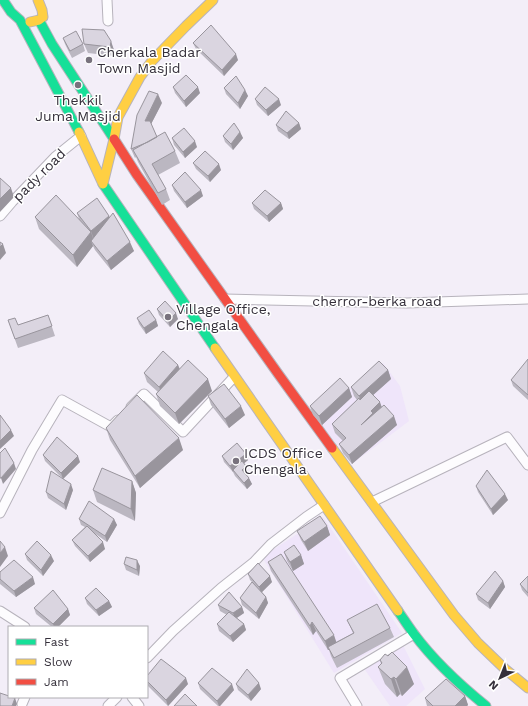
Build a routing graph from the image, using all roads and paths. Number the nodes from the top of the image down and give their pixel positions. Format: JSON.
{"nodes":[{"id":1,"x":3,"y":0,"type":"edge"},
{"id":2,"x":38,"y":0,"type":"edge"},
{"id":3,"x":107,"y":0,"type":"edge"},
{"id":4,"x":213,"y":0,"type":"edge"},
{"id":5,"x":20,"y":20,"type":"junction"},
{"id":6,"x":39,"y":20,"type":"junction"},
{"id":7,"x":108,"y":21,"type":"dead end"},
{"id":8,"x":80,"y":136,"type":"junction"},
{"id":9,"x":114,"y":139,"type":"junction"},
{"id":10,"x":103,"y":184,"type":"junction"},
{"id":11,"x":0,"y":216,"type":"edge"},
{"id":12,"x":225,"y":299,"type":"junction"},
{"id":13,"x":528,"y":299,"type":"edge"},
{"id":14,"x":234,"y":377,"type":"junction"},
{"id":15,"x":528,"y":464,"type":"edge"},
{"id":16,"x":372,"y":502,"type":"junction"},
{"id":17,"x":324,"y":505,"type":"junction"},
{"id":18,"x":0,"y":513,"type":"edge"},
{"id":19,"x":0,"y":611,"type":"edge"},
{"id":20,"x":23,"y":626,"type":"edge"},
{"id":21,"x":414,"y":634,"type":"junction"},
{"id":22,"x":148,"y":657,"type":"edge"},
{"id":23,"x":528,"y":688,"type":"edge"},
{"id":24,"x":116,"y":698,"type":"edge"},
{"id":25,"x":133,"y":698,"type":"edge"},
{"id":26,"x":108,"y":706,"type":"edge"},
{"id":27,"x":139,"y":706,"type":"edge"},
{"id":28,"x":357,"y":706,"type":"edge"},
{"id":29,"x":486,"y":706,"type":"edge"}],
"edges":[{"from":1,"to":5,"type":"main road"},
{"from":2,"to":6,"type":"main road"},
{"from":3,"to":7,"type":"street"},
{"from":4,"to":9,"type":"main road"},
{"from":5,"to":6,"type":"main road"},
{"from":5,"to":8,"type":"main road"},
{"from":6,"to":9,"type":"main road"},
{"from":8,"to":10,"type":"main road"},
{"from":8,"to":11,"type":"street","name":"pady road"},
{"from":9,"to":10,"type":"main road"},
{"from":9,"to":12,"type":"main road"},
{"from":10,"to":14,"type":"main road"},
{"from":12,"to":13,"type":"street","name":"cherror-berka road"},
{"from":12,"to":16,"type":"main road"},
{"from":14,"to":17,"type":"main road"},
{"from":14,"to":18,"type":"street"},
{"from":15,"to":16,"type":"street"},
{"from":16,"to":23,"type":"main road"},
{"from":17,"to":21,"type":"main road"},
{"from":17,"to":22,"type":"street"},
{"from":19,"to":20,"type":"street"},
{"from":21,"to":28,"type":"street"},
{"from":21,"to":29,"type":"main road"},
{"from":24,"to":26,"type":"street"},
{"from":25,"to":27,"type":"street"}]}
